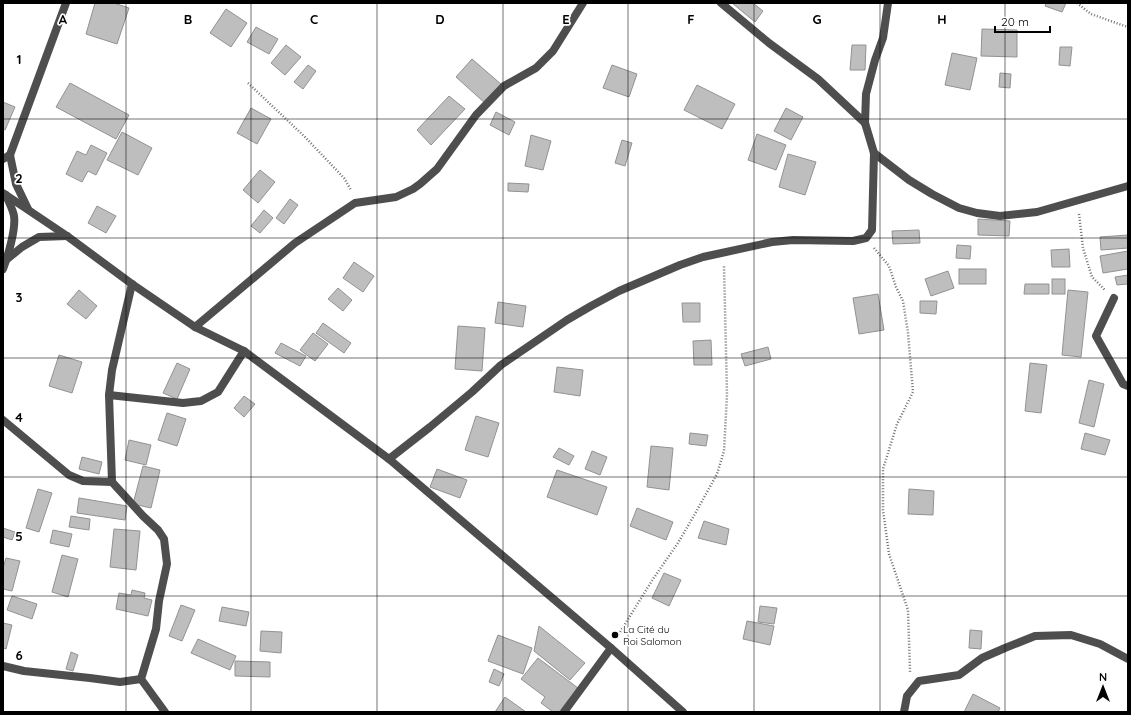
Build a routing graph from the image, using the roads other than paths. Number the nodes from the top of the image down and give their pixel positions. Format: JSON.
{"nodes":[{"id":1,"x":66,"y":3,"type":"edge"},
{"id":2,"x":584,"y":3,"type":"edge"},
{"id":3,"x":721,"y":3,"type":"edge"},
{"id":4,"x":888,"y":3,"type":"edge"},
{"id":5,"x":865,"y":123,"type":"junction"},
{"id":6,"x":874,"y":153,"type":"junction"},
{"id":7,"x":6,"y":157,"type":"edge"},
{"id":8,"x":1128,"y":186,"type":"edge"},
{"id":9,"x":4,"y":194,"type":"edge"},
{"id":10,"x":28,"y":210,"type":"junction"},
{"id":11,"x":67,"y":236,"type":"junction"},
{"id":12,"x":6,"y":260,"type":"junction"},
{"id":13,"x":3,"y":268,"type":"edge"},
{"id":14,"x":132,"y":284,"type":"junction"},
{"id":15,"x":1114,"y":298,"type":"road end"},
{"id":16,"x":195,"y":327,"type":"junction"},
{"id":17,"x":244,"y":351,"type":"junction"},
{"id":18,"x":1128,"y":386,"type":"edge"},
{"id":19,"x":109,"y":395,"type":"junction"},
{"id":20,"x":3,"y":420,"type":"edge"},
{"id":21,"x":389,"y":459,"type":"junction"},
{"id":22,"x":112,"y":482,"type":"junction"},
{"id":23,"x":611,"y":648,"type":"junction"},
{"id":24,"x":1128,"y":659,"type":"edge"},
{"id":25,"x":3,"y":666,"type":"edge"},
{"id":26,"x":142,"y":679,"type":"junction"},
{"id":27,"x":166,"y":712,"type":"edge"},
{"id":28,"x":564,"y":712,"type":"edge"},
{"id":29,"x":683,"y":712,"type":"edge"},
{"id":30,"x":904,"y":712,"type":"edge"}],
"edges":[{"from":1,"to":7,"type":"street"},
{"from":2,"to":16,"type":"street"},
{"from":3,"to":5,"type":"street"},
{"from":4,"to":5,"type":"street"},
{"from":5,"to":6,"type":"street"},
{"from":6,"to":8,"type":"street"},
{"from":6,"to":21,"type":"street"},
{"from":7,"to":10,"type":"street"},
{"from":9,"to":10,"type":"street"},
{"from":9,"to":12,"type":"street"},
{"from":10,"to":11,"type":"street"},
{"from":11,"to":12,"type":"street"},
{"from":11,"to":14,"type":"street"},
{"from":12,"to":13,"type":"street"},
{"from":14,"to":16,"type":"street"},
{"from":14,"to":19,"type":"street"},
{"from":15,"to":18,"type":"street"},
{"from":16,"to":17,"type":"street"},
{"from":17,"to":19,"type":"street"},
{"from":17,"to":21,"type":"street"},
{"from":19,"to":22,"type":"street"},
{"from":20,"to":22,"type":"street"},
{"from":21,"to":23,"type":"street"},
{"from":22,"to":26,"type":"street"},
{"from":23,"to":28,"type":"street"},
{"from":23,"to":29,"type":"street"},
{"from":24,"to":30,"type":"street"},
{"from":25,"to":26,"type":"street"},
{"from":26,"to":27,"type":"street"}]}
